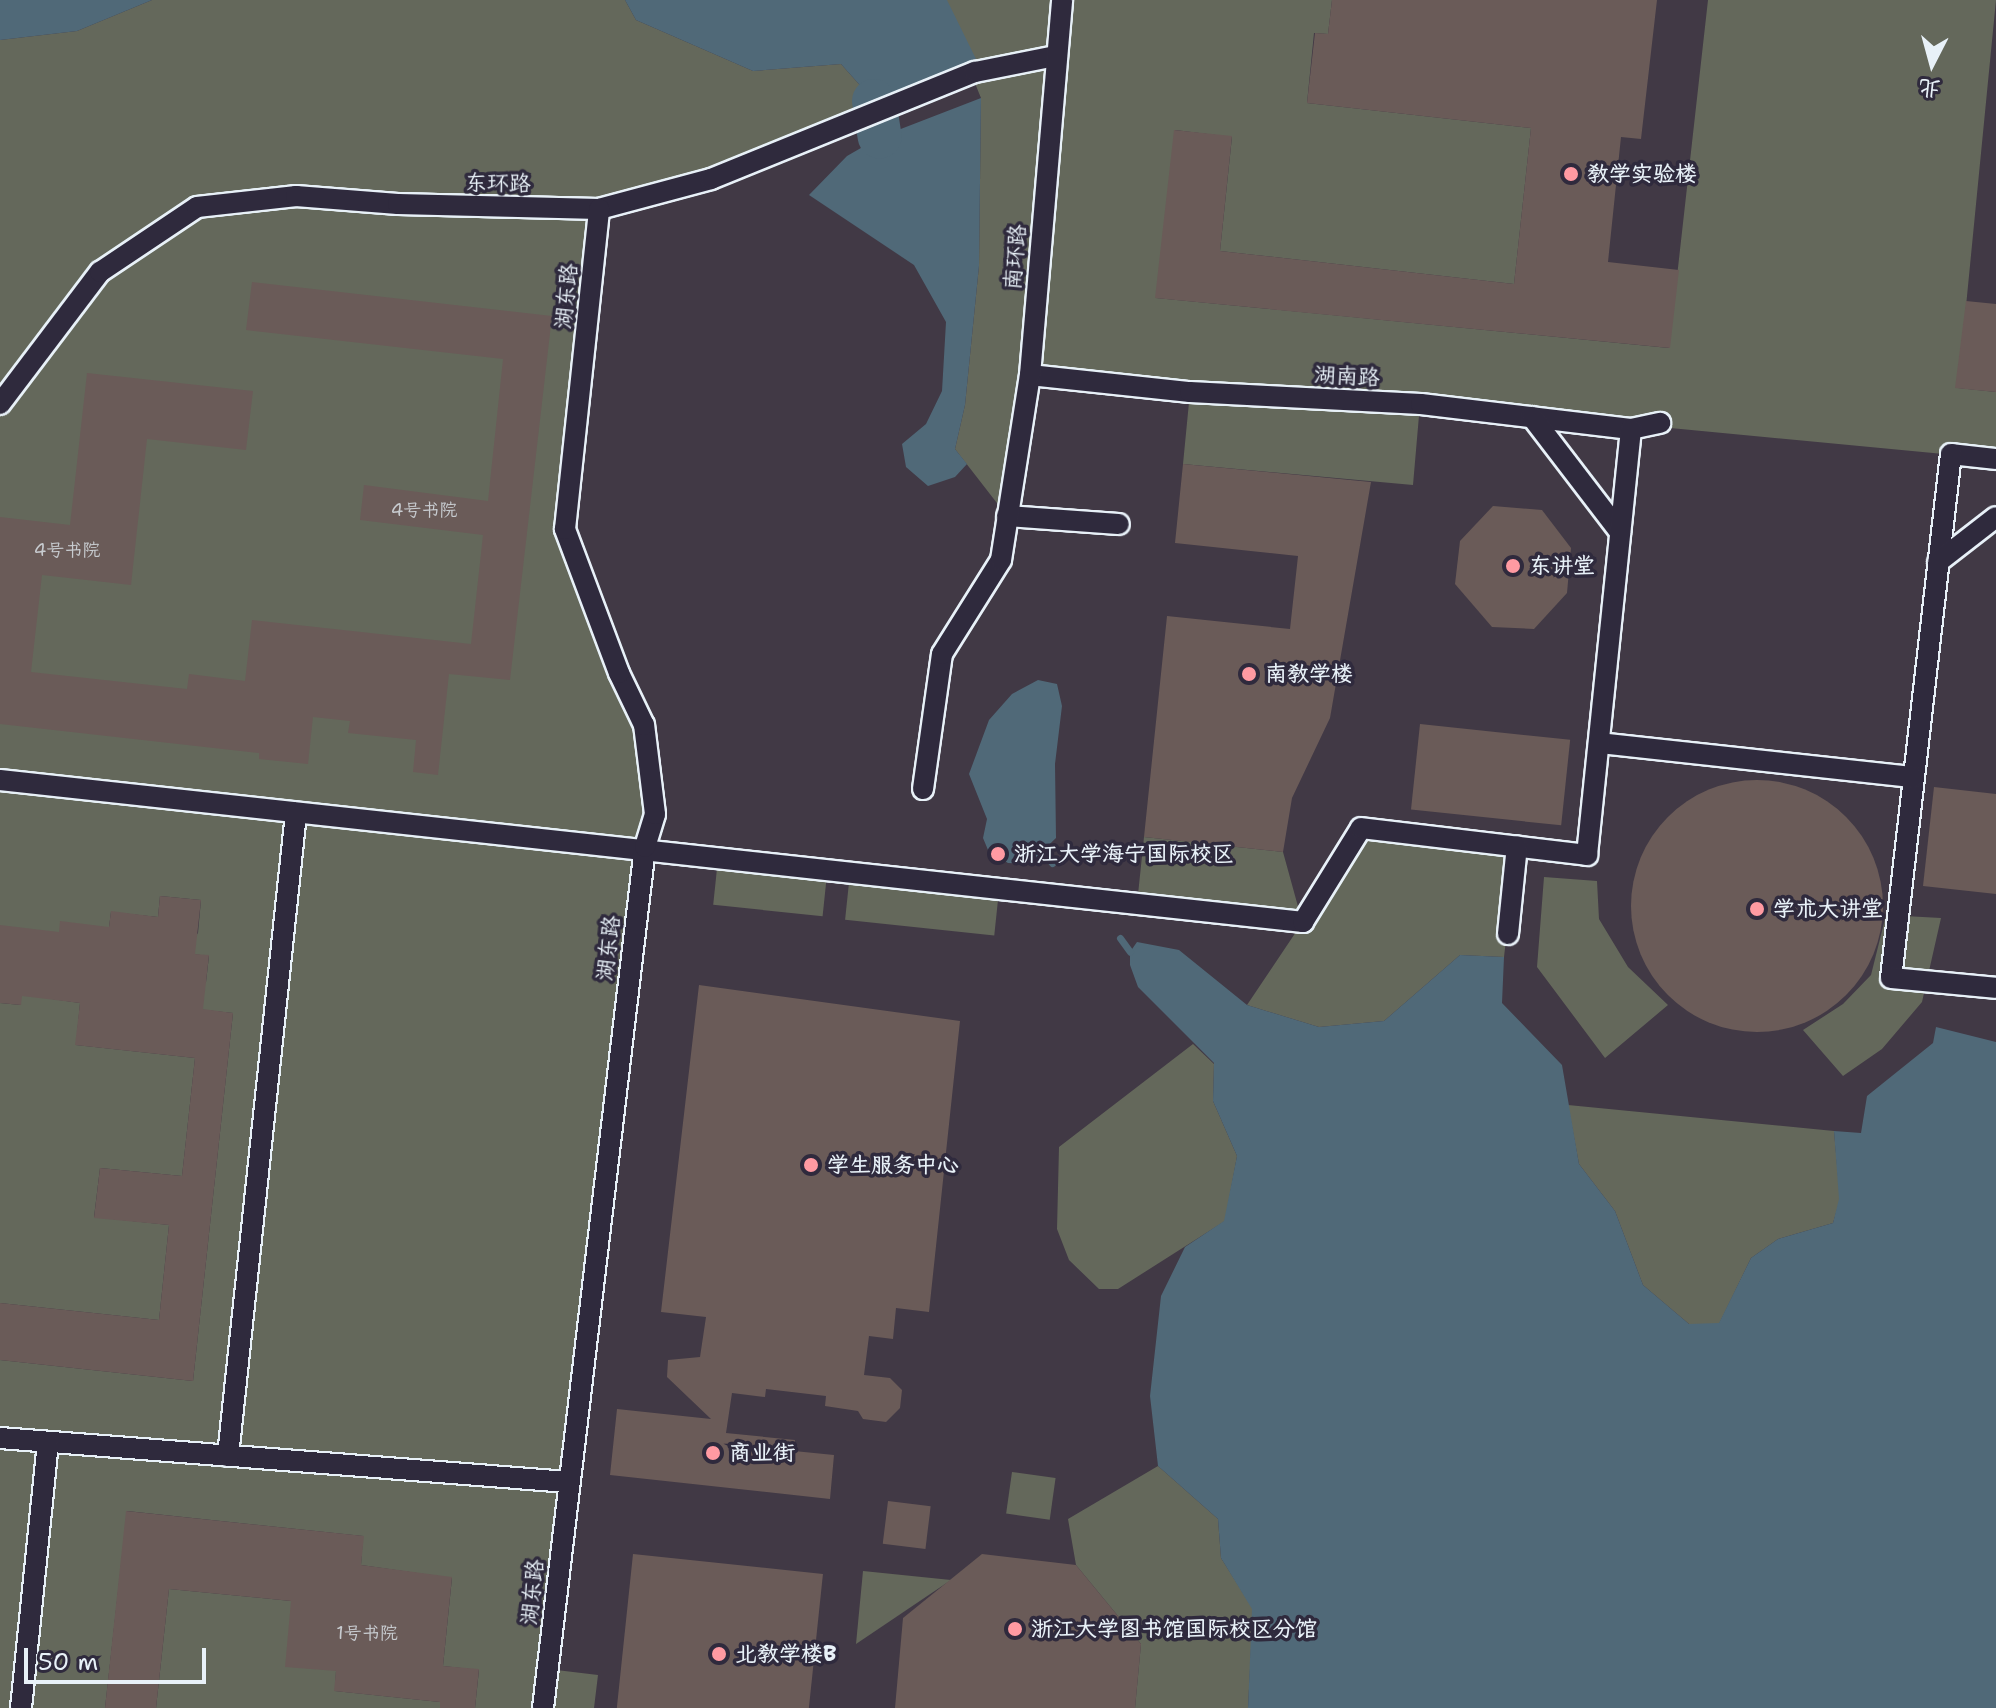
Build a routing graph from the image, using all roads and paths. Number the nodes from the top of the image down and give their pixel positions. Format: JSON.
{"nodes":[{"id":1,"x":1062,"y":0,"type":"edge"},
{"id":2,"x":1055,"y":56,"type":"junction"},
{"id":3,"x":599,"y":209,"type":"junction"},
{"id":4,"x":1030,"y":375,"type":"junction"},
{"id":5,"x":0,"y":404,"type":"edge"},
{"id":6,"x":1532,"y":417,"type":"junction"},
{"id":7,"x":1660,"y":423,"type":"dead end"},
{"id":8,"x":1631,"y":429,"type":"junction"},
{"id":9,"x":1996,"y":459,"type":"edge"},
{"id":10,"x":1007,"y":516,"type":"junction"},
{"id":11,"x":1996,"y":517,"type":"edge"},
{"id":12,"x":1119,"y":524,"type":"dead end"},
{"id":13,"x":1620,"y":532,"type":"junction"},
{"id":14,"x":1938,"y":562,"type":"junction"},
{"id":15,"x":1599,"y":743,"type":"junction"},
{"id":16,"x":1913,"y":777,"type":"junction"},
{"id":17,"x":0,"y":780,"type":"edge"},
{"id":18,"x":923,"y":789,"type":"dead end"},
{"id":19,"x":296,"y":813,"type":"junction"},
{"id":20,"x":1517,"y":846,"type":"junction"},
{"id":21,"x":645,"y":847,"type":"junction"},
{"id":22,"x":1508,"y":934,"type":"dead end"},
{"id":23,"x":1996,"y":988,"type":"edge"},
{"id":24,"x":0,"y":1438,"type":"edge"},
{"id":25,"x":48,"y":1442,"type":"junction"},
{"id":26,"x":228,"y":1456,"type":"junction"},
{"id":27,"x":568,"y":1482,"type":"junction"},
{"id":28,"x":21,"y":1708,"type":"edge"},
{"id":29,"x":543,"y":1708,"type":"edge"}],
"edges":[{"from":1,"to":2,"type":"street","name":"南环路"},
{"from":2,"to":3,"type":"street","name":"东环路"},
{"from":2,"to":4,"type":"street","name":"南环路"},
{"from":3,"to":5,"type":"street","name":"东环路"},
{"from":3,"to":21,"type":"street","name":"湖东路"},
{"from":4,"to":6,"type":"street","name":"湖南路"},
{"from":4,"to":10,"type":"street","name":"南环路"},
{"from":6,"to":8,"type":"street","name":"湖南路"},
{"from":6,"to":13,"type":"street"},
{"from":7,"to":8,"type":"street","name":"湖南路"},
{"from":8,"to":13,"type":"street"},
{"from":9,"to":14,"type":"street"},
{"from":10,"to":12,"type":"street"},
{"from":10,"to":18,"type":"street","name":"南环路"},
{"from":11,"to":14,"type":"street"},
{"from":13,"to":15,"type":"street"},
{"from":14,"to":16,"type":"street"},
{"from":15,"to":16,"type":"street"},
{"from":15,"to":20,"type":"street"},
{"from":16,"to":23,"type":"street"},
{"from":17,"to":19,"type":"street"},
{"from":19,"to":21,"type":"street"},
{"from":19,"to":26,"type":"street"},
{"from":20,"to":21,"type":"street"},
{"from":20,"to":22,"type":"street"},
{"from":21,"to":27,"type":"street","name":"湖东路"},
{"from":24,"to":25,"type":"street"},
{"from":25,"to":26,"type":"street"},
{"from":25,"to":28,"type":"street"},
{"from":26,"to":27,"type":"street"},
{"from":27,"to":29,"type":"street","name":"湖东路"}]}
